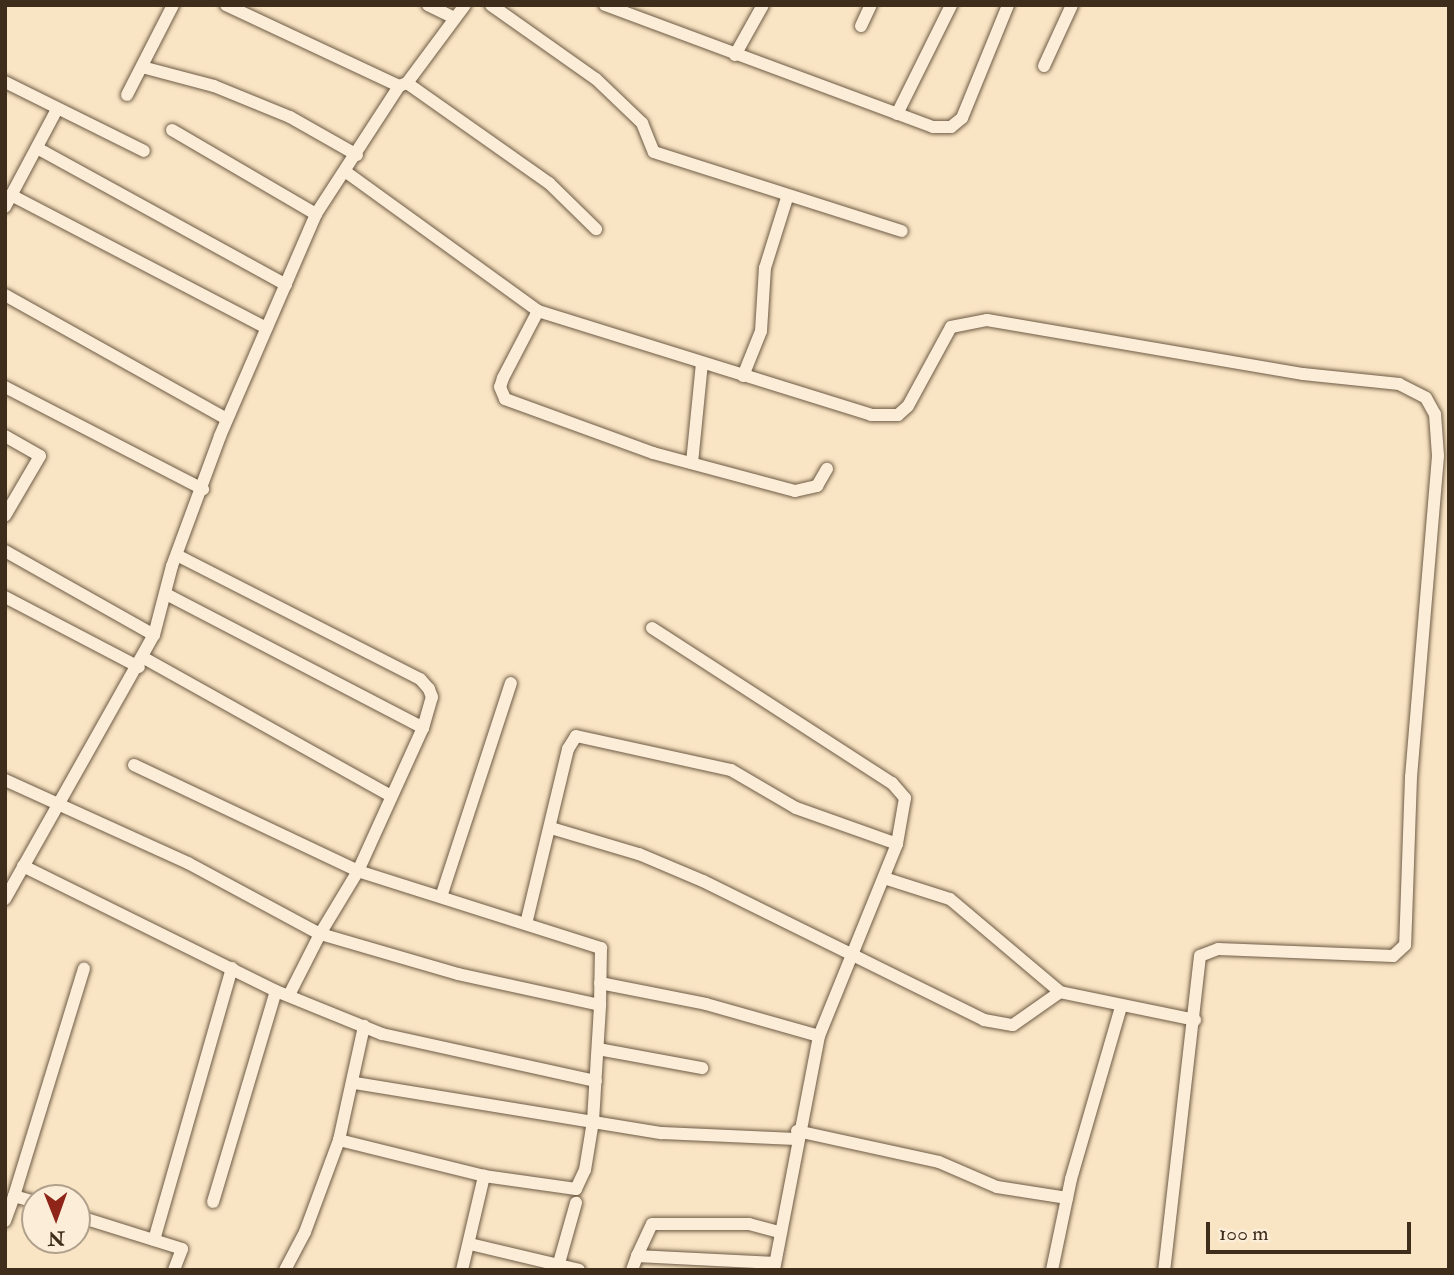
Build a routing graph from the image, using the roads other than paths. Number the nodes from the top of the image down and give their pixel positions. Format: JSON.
{"nodes":[{"id":1,"x":173,"y":5,"type":"edge"},
{"id":2,"x":226,"y":5,"type":"edge"},
{"id":3,"x":428,"y":5,"type":"edge"},
{"id":4,"x":465,"y":5,"type":"edge"},
{"id":5,"x":491,"y":5,"type":"edge"},
{"id":6,"x":605,"y":5,"type":"edge"},
{"id":7,"x":763,"y":5,"type":"edge"},
{"id":8,"x":871,"y":5,"type":"edge"},
{"id":9,"x":951,"y":5,"type":"edge"},
{"id":10,"x":1008,"y":5,"type":"edge"},
{"id":11,"x":1072,"y":5,"type":"edge"},
{"id":12,"x":453,"y":17,"type":"junction"},
{"id":13,"x":861,"y":26,"type":"dead end"},
{"id":14,"x":735,"y":55,"type":"junction"},
{"id":15,"x":1044,"y":66,"type":"dead end"},
{"id":16,"x":142,"y":67,"type":"junction"},
{"id":17,"x":5,"y":82,"type":"edge"},
{"id":18,"x":403,"y":85,"type":"junction"},
{"id":19,"x":127,"y":95,"type":"dead end"},
{"id":20,"x":57,"y":109,"type":"junction"},
{"id":21,"x":897,"y":114,"type":"junction"},
{"id":22,"x":172,"y":130,"type":"dead end"},
{"id":23,"x":37,"y":148,"type":"junction"},
{"id":24,"x":144,"y":151,"type":"dead end"},
{"id":25,"x":358,"y":155,"type":"junction"},
{"id":26,"x":346,"y":172,"type":"junction"},
{"id":27,"x":787,"y":198,"type":"junction"},
{"id":28,"x":8,"y":201,"type":"edge"},
{"id":29,"x":316,"y":214,"type":"junction"},
{"id":30,"x":596,"y":229,"type":"dead end"},
{"id":31,"x":902,"y":231,"type":"dead end"},
{"id":32,"x":286,"y":285,"type":"junction"},
{"id":33,"x":5,"y":295,"type":"edge"},
{"id":34,"x":538,"y":311,"type":"junction"},
{"id":35,"x":267,"y":328,"type":"junction"},
{"id":36,"x":702,"y":363,"type":"junction"},
{"id":37,"x":743,"y":376,"type":"junction"},
{"id":38,"x":5,"y":387,"type":"edge"},
{"id":39,"x":227,"y":419,"type":"junction"},
{"id":40,"x":5,"y":436,"type":"edge"},
{"id":41,"x":692,"y":463,"type":"junction"},
{"id":42,"x":827,"y":469,"type":"dead end"},
{"id":43,"x":203,"y":489,"type":"junction"},
{"id":44,"x":5,"y":516,"type":"edge"},
{"id":45,"x":5,"y":551,"type":"edge"},
{"id":46,"x":179,"y":556,"type":"junction"},
{"id":47,"x":166,"y":594,"type":"junction"},
{"id":48,"x":5,"y":597,"type":"edge"},
{"id":49,"x":652,"y":628,"type":"dead end"},
{"id":50,"x":154,"y":635,"type":"junction"},
{"id":51,"x":142,"y":662,"type":"junction"},
{"id":52,"x":511,"y":683,"type":"dead end"},
{"id":53,"x":424,"y":728,"type":"junction"},
{"id":54,"x":134,"y":765,"type":"dead end"},
{"id":55,"x":5,"y":780,"type":"edge"},
{"id":56,"x":391,"y":796,"type":"junction"},
{"id":57,"x":60,"y":805,"type":"junction"},
{"id":58,"x":551,"y":828,"type":"junction"},
{"id":59,"x":897,"y":844,"type":"junction"},
{"id":60,"x":23,"y":866,"type":"junction"},
{"id":61,"x":358,"y":871,"type":"junction"},
{"id":62,"x":884,"y":878,"type":"junction"},
{"id":63,"x":441,"y":897,"type":"junction"},
{"id":64,"x":5,"y":899,"type":"edge"},
{"id":65,"x":526,"y":924,"type":"junction"},
{"id":66,"x":320,"y":934,"type":"junction"},
{"id":67,"x":851,"y":957,"type":"junction"},
{"id":68,"x":232,"y":968,"type":"junction"},
{"id":69,"x":84,"y":969,"type":"dead end"},
{"id":70,"x":600,"y":983,"type":"junction"},
{"id":71,"x":1060,"y":992,"type":"junction"},
{"id":72,"x":282,"y":993,"type":"junction"},
{"id":73,"x":600,"y":1005,"type":"junction"},
{"id":74,"x":1121,"y":1007,"type":"junction"},
{"id":75,"x":1195,"y":1020,"type":"junction"},
{"id":76,"x":364,"y":1026,"type":"junction"},
{"id":77,"x":819,"y":1036,"type":"junction"},
{"id":78,"x":598,"y":1049,"type":"junction"},
{"id":79,"x":702,"y":1068,"type":"dead end"},
{"id":80,"x":596,"y":1081,"type":"junction"},
{"id":81,"x":355,"y":1083,"type":"junction"},
{"id":82,"x":593,"y":1121,"type":"junction"},
{"id":83,"x":797,"y":1135,"type":"junction"},
{"id":84,"x":339,"y":1140,"type":"junction"},
{"id":85,"x":484,"y":1176,"type":"junction"},
{"id":86,"x":14,"y":1196,"type":"junction"},
{"id":87,"x":21,"y":1198,"type":"edge"},
{"id":88,"x":1068,"y":1198,"type":"junction"},
{"id":89,"x":213,"y":1202,"type":"dead end"},
{"id":90,"x":576,"y":1203,"type":"dead end"},
{"id":91,"x":91,"y":1220,"type":"edge"},
{"id":92,"x":5,"y":1221,"type":"edge"},
{"id":93,"x":778,"y":1232,"type":"junction"},
{"id":94,"x":154,"y":1240,"type":"junction"},
{"id":95,"x":470,"y":1244,"type":"junction"},
{"id":96,"x":637,"y":1256,"type":"junction"},
{"id":97,"x":558,"y":1267,"type":"edge"},
{"id":98,"x":775,"y":1267,"type":"edge"},
{"id":99,"x":174,"y":1270,"type":"edge"},
{"id":100,"x":285,"y":1270,"type":"edge"},
{"id":101,"x":462,"y":1270,"type":"edge"},
{"id":102,"x":579,"y":1270,"type":"edge"},
{"id":103,"x":632,"y":1270,"type":"edge"},
{"id":104,"x":1052,"y":1270,"type":"edge"},
{"id":105,"x":1164,"y":1270,"type":"edge"}],
"edges":[{"from":1,"to":16,"type":"street"},
{"from":2,"to":18,"type":"street"},
{"from":3,"to":12,"type":"street"},
{"from":4,"to":12,"type":"street"},
{"from":5,"to":27,"type":"street"},
{"from":6,"to":14,"type":"street"},
{"from":7,"to":14,"type":"street"},
{"from":8,"to":13,"type":"street"},
{"from":9,"to":21,"type":"street"},
{"from":10,"to":21,"type":"street"},
{"from":11,"to":15,"type":"street"},
{"from":12,"to":18,"type":"street"},
{"from":14,"to":21,"type":"street"},
{"from":16,"to":19,"type":"street"},
{"from":16,"to":25,"type":"street"},
{"from":17,"to":20,"type":"street"},
{"from":18,"to":25,"type":"street"},
{"from":18,"to":30,"type":"street"},
{"from":20,"to":23,"type":"street"},
{"from":20,"to":24,"type":"street"},
{"from":22,"to":29,"type":"street"},
{"from":23,"to":28,"type":"street"},
{"from":23,"to":32,"type":"street"},
{"from":25,"to":26,"type":"street"},
{"from":26,"to":29,"type":"street"},
{"from":26,"to":34,"type":"street"},
{"from":27,"to":31,"type":"street"},
{"from":27,"to":37,"type":"street"},
{"from":28,"to":35,"type":"street"},
{"from":29,"to":32,"type":"street"},
{"from":32,"to":35,"type":"street"},
{"from":33,"to":39,"type":"street"},
{"from":34,"to":36,"type":"street"},
{"from":34,"to":41,"type":"street"},
{"from":35,"to":39,"type":"street"},
{"from":36,"to":37,"type":"street"},
{"from":36,"to":41,"type":"street"},
{"from":37,"to":75,"type":"street"},
{"from":38,"to":43,"type":"street"},
{"from":39,"to":43,"type":"street"},
{"from":40,"to":44,"type":"street"},
{"from":41,"to":42,"type":"street"},
{"from":43,"to":46,"type":"street"},
{"from":45,"to":50,"type":"street"},
{"from":46,"to":47,"type":"street"},
{"from":46,"to":53,"type":"street"},
{"from":47,"to":50,"type":"street"},
{"from":47,"to":53,"type":"street"},
{"from":48,"to":51,"type":"street"},
{"from":49,"to":59,"type":"street"},
{"from":50,"to":51,"type":"street"},
{"from":51,"to":56,"type":"street"},
{"from":51,"to":57,"type":"street"},
{"from":52,"to":63,"type":"street"},
{"from":53,"to":56,"type":"street"},
{"from":54,"to":61,"type":"street"},
{"from":55,"to":57,"type":"street"},
{"from":56,"to":61,"type":"street"},
{"from":57,"to":60,"type":"street"},
{"from":57,"to":66,"type":"street"},
{"from":58,"to":59,"type":"street"},
{"from":58,"to":65,"type":"street"},
{"from":58,"to":67,"type":"street"},
{"from":59,"to":62,"type":"street"},
{"from":60,"to":64,"type":"street"},
{"from":60,"to":68,"type":"street"},
{"from":61,"to":63,"type":"street"},
{"from":61,"to":66,"type":"street"},
{"from":62,"to":67,"type":"street"},
{"from":62,"to":71,"type":"street"},
{"from":63,"to":65,"type":"street"},
{"from":65,"to":70,"type":"street"},
{"from":66,"to":72,"type":"street"},
{"from":66,"to":73,"type":"street"},
{"from":67,"to":71,"type":"street"},
{"from":67,"to":77,"type":"street"},
{"from":68,"to":72,"type":"street"},
{"from":68,"to":94,"type":"street"},
{"from":69,"to":86,"type":"street"},
{"from":70,"to":73,"type":"street"},
{"from":70,"to":77,"type":"street"},
{"from":71,"to":74,"type":"street"},
{"from":72,"to":76,"type":"street"},
{"from":72,"to":89,"type":"street"},
{"from":73,"to":78,"type":"street"},
{"from":74,"to":75,"type":"street"},
{"from":74,"to":88,"type":"street"},
{"from":75,"to":105,"type":"street"},
{"from":76,"to":80,"type":"street"},
{"from":76,"to":81,"type":"street"},
{"from":77,"to":83,"type":"street"},
{"from":78,"to":79,"type":"street"},
{"from":78,"to":80,"type":"street"},
{"from":80,"to":82,"type":"street"},
{"from":81,"to":82,"type":"street"},
{"from":81,"to":84,"type":"street"},
{"from":82,"to":83,"type":"street"},
{"from":82,"to":85,"type":"street"},
{"from":83,"to":88,"type":"street"},
{"from":83,"to":93,"type":"street"},
{"from":84,"to":85,"type":"street"},
{"from":84,"to":100,"type":"street"},
{"from":85,"to":95,"type":"street"},
{"from":86,"to":87,"type":"street"},
{"from":86,"to":92,"type":"street"},
{"from":88,"to":104,"type":"street"},
{"from":90,"to":97,"type":"street"},
{"from":91,"to":94,"type":"street"},
{"from":93,"to":96,"type":"street"},
{"from":93,"to":98,"type":"street"},
{"from":94,"to":99,"type":"street"},
{"from":95,"to":97,"type":"street"},
{"from":95,"to":101,"type":"street"},
{"from":96,"to":98,"type":"street"},
{"from":96,"to":103,"type":"street"},
{"from":97,"to":102,"type":"street"}]}
